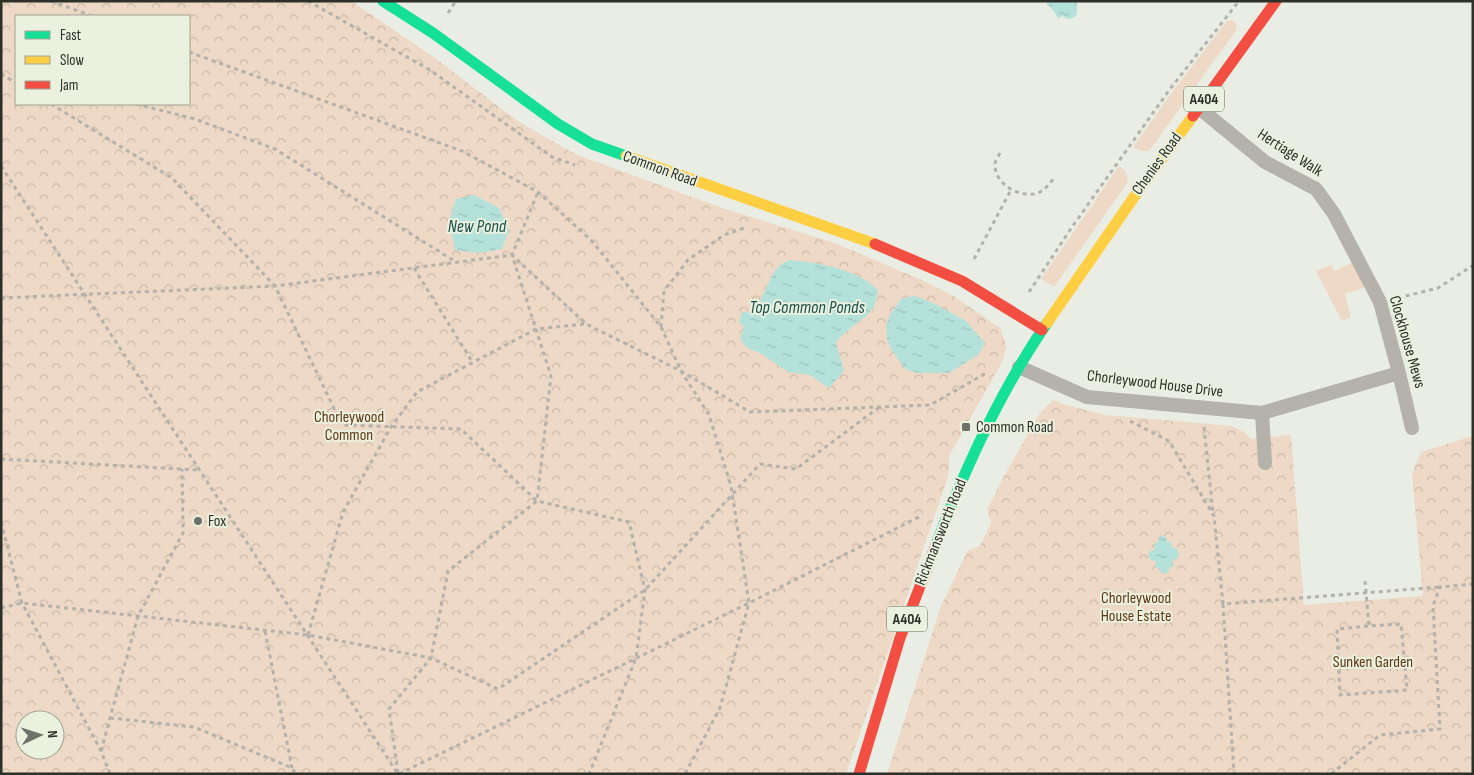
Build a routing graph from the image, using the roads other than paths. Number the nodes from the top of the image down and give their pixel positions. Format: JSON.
{"nodes":[{"id":1,"x":383,"y":1,"type":"edge"},
{"id":2,"x":1276,"y":1,"type":"edge"},
{"id":3,"x":1198,"y":107,"type":"junction"},
{"id":4,"x":1334,"y":214,"type":"joint"},
{"id":5,"x":1042,"y":330,"type":"junction"},
{"id":6,"x":1019,"y":367,"type":"junction"},
{"id":7,"x":1400,"y":373,"type":"junction"},
{"id":8,"x":1262,"y":413,"type":"junction"},
{"id":9,"x":1412,"y":428,"type":"dead end"},
{"id":10,"x":1265,"y":463,"type":"dead end"},
{"id":11,"x":859,"y":774,"type":"edge"}],
"edges":[{"from":1,"to":5,"type":"main road","name":"Common Road"},
{"from":2,"to":3,"type":"main road","name":"Chenies Road","number":"A404"},
{"from":3,"to":4,"type":"lane","name":"Hertiage Walk"},
{"from":3,"to":5,"type":"main road","name":"Chenies Road","number":"A404"},
{"from":4,"to":7,"type":"lane","name":"Clockhouse Mews"},
{"from":5,"to":6,"type":"main road","name":"Rickmansworth Road","number":"A404"},
{"from":6,"to":8,"type":"lane","name":"Chorleywood House Drive"},
{"from":6,"to":11,"type":"main road","name":"Rickmansworth Road","number":"A404"},
{"from":7,"to":8,"type":"lane","name":"Chorleywood House Drive"},
{"from":7,"to":9,"type":"lane","name":"Clockhouse Mews"},
{"from":8,"to":10,"type":"lane"}]}
